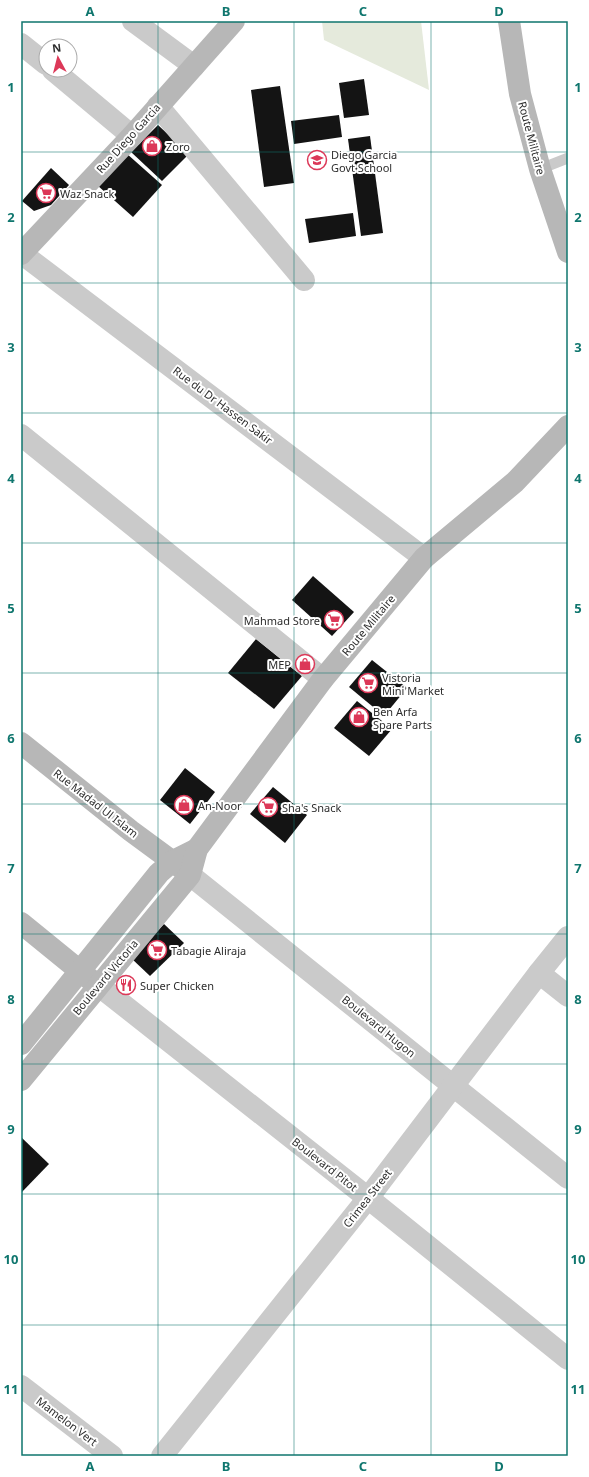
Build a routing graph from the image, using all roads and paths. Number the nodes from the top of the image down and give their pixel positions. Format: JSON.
{"nodes":[{"id":1,"x":133,"y":21,"type":"edge"},
{"id":2,"x":234,"y":21,"type":"edge"},
{"id":3,"x":509,"y":21,"type":"edge"},
{"id":4,"x":21,"y":44,"type":"edge"},
{"id":5,"x":38,"y":58,"type":"edge"},
{"id":6,"x":194,"y":66,"type":"junction"},
{"id":7,"x":63,"y":78,"type":"edge"},
{"id":8,"x":158,"y":106,"type":"junction"},
{"id":9,"x":132,"y":136,"type":"junction"},
{"id":10,"x":568,"y":158,"type":"edge"},
{"id":11,"x":540,"y":169,"type":"junction"},
{"id":12,"x":568,"y":252,"type":"edge"},
{"id":13,"x":21,"y":253,"type":"edge"},
{"id":14,"x":304,"y":280,"type":"dead end"},
{"id":15,"x":568,"y":426,"type":"edge"},
{"id":16,"x":21,"y":435,"type":"edge"},
{"id":17,"x":424,"y":558,"type":"junction"},
{"id":18,"x":323,"y":679,"type":"junction"},
{"id":19,"x":21,"y":743,"type":"edge"},
{"id":20,"x":197,"y":849,"type":"junction"},
{"id":21,"x":173,"y":861,"type":"junction"},
{"id":22,"x":190,"y":875,"type":"junction"},
{"id":23,"x":21,"y":923,"type":"edge"},
{"id":24,"x":568,"y":937,"type":"edge"},
{"id":25,"x":80,"y":970,"type":"junction"},
{"id":26,"x":539,"y":973,"type":"junction"},
{"id":27,"x":98,"y":985,"type":"junction"},
{"id":28,"x":568,"y":996,"type":"edge"},
{"id":29,"x":21,"y":1044,"type":"edge"},
{"id":30,"x":21,"y":1080,"type":"edge"},
{"id":31,"x":453,"y":1086,"type":"junction"},
{"id":32,"x":568,"y":1178,"type":"edge"},
{"id":33,"x":368,"y":1198,"type":"junction"},
{"id":34,"x":568,"y":1359,"type":"edge"},
{"id":35,"x":21,"y":1386,"type":"edge"},
{"id":36,"x":112,"y":1456,"type":"edge"},
{"id":37,"x":162,"y":1456,"type":"edge"}],
"edges":[{"from":1,"to":6,"type":"street"},
{"from":2,"to":6,"type":"street","name":"Rue Diego Garcia"},
{"from":3,"to":11,"type":"street","name":"Route Militaire"},
{"from":4,"to":5,"type":"street"},
{"from":6,"to":8,"type":"street","name":"Rue Diego Garcia"},
{"from":7,"to":9,"type":"street"},
{"from":8,"to":9,"type":"street","name":"Rue Diego Garcia"},
{"from":8,"to":14,"type":"street"},
{"from":9,"to":13,"type":"street","name":"Rue Diego Garcia"},
{"from":10,"to":11,"type":"lane"},
{"from":11,"to":12,"type":"street","name":"Route Militaire"},
{"from":13,"to":17,"type":"street","name":"Rue du Dr Hassen Sakir"},
{"from":15,"to":17,"type":"street","name":"Route Militaire"},
{"from":16,"to":18,"type":"street"},
{"from":17,"to":18,"type":"street","name":"Route Militaire"},
{"from":18,"to":20,"type":"street","name":"Route Militaire"},
{"from":19,"to":21,"type":"street","name":"Rue Madad Ul Islam"},
{"from":20,"to":21,"type":"street","name":"Route Militaire"},
{"from":20,"to":22,"type":"street","name":"Route Militaire"},
{"from":21,"to":22,"type":"street","name":"Rue Madad Ul Islam"},
{"from":21,"to":25,"type":"street","name":"Boulevard Victoria"},
{"from":22,"to":27,"type":"street","name":"Boulevard Victoria"},
{"from":22,"to":31,"type":"street","name":"Boulevard Hugon"},
{"from":23,"to":25,"type":"street"},
{"from":24,"to":26,"type":"street","name":"Crimea Street"},
{"from":25,"to":27,"type":"street"},
{"from":25,"to":29,"type":"street","name":"Boulevard Victoria"},
{"from":26,"to":28,"type":"street"},
{"from":26,"to":31,"type":"street","name":"Crimea Street"},
{"from":27,"to":30,"type":"street","name":"Boulevard Victoria"},
{"from":27,"to":33,"type":"street","name":"Boulevard Pitot"},
{"from":31,"to":32,"type":"street","name":"Boulevard Hugon"},
{"from":31,"to":33,"type":"street","name":"Crimea Street"},
{"from":33,"to":34,"type":"street","name":"Boulevard Pitot"},
{"from":33,"to":37,"type":"street","name":"Crimea Street"},
{"from":35,"to":36,"type":"street","name":"Mamelon Vert"}]}
